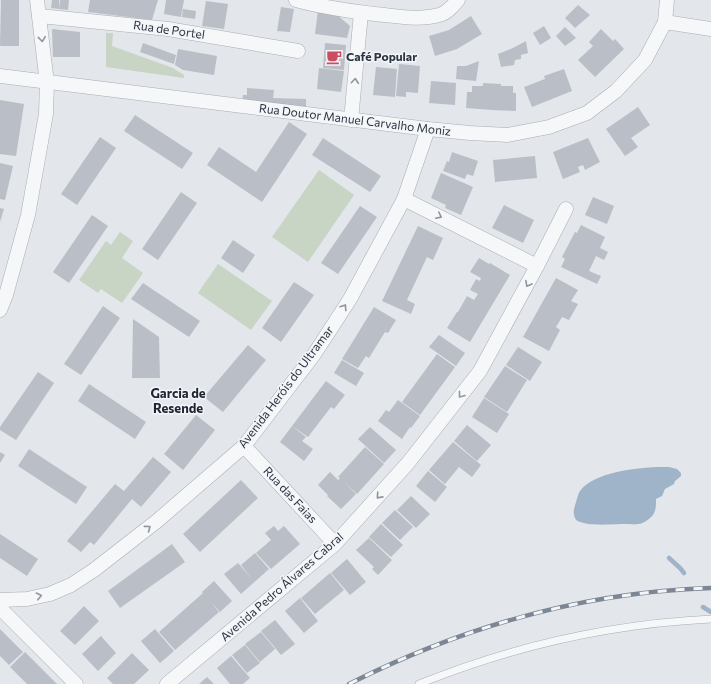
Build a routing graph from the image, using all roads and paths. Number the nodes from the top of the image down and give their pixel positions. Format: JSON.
{"nodes":[{"id":1,"x":37,"y":0,"type":"edge"},
{"id":2,"x":296,"y":0,"type":"edge"},
{"id":3,"x":458,"y":0,"type":"edge"},
{"id":4,"x":667,"y":0,"type":"edge"},
{"id":5,"x":361,"y":13,"type":"junction"},
{"id":6,"x":40,"y":16,"type":"junction"},
{"id":7,"x":665,"y":22,"type":"junction"},
{"id":8,"x":711,"y":29,"type":"edge"},
{"id":9,"x":298,"y":51,"type":"dead end"},
{"id":10,"x":0,"y":76,"type":"edge"},
{"id":11,"x":47,"y":83,"type":"junction"},
{"id":12,"x":351,"y":120,"type":"junction"},
{"id":13,"x":428,"y":129,"type":"junction"},
{"id":14,"x":404,"y":199,"type":"junction"},
{"id":15,"x":566,"y":209,"type":"dead end"},
{"id":16,"x":537,"y":266,"type":"junction"},
{"id":17,"x":0,"y":310,"type":"edge"},
{"id":18,"x":244,"y":446,"type":"junction"},
{"id":19,"x":335,"y":544,"type":"junction"},
{"id":20,"x":0,"y":600,"type":"edge"},
{"id":21,"x":0,"y":608,"type":"edge"},
{"id":22,"x":711,"y":619,"type":"edge"},
{"id":23,"x":76,"y":684,"type":"edge"},
{"id":24,"x":167,"y":684,"type":"edge"},
{"id":25,"x":419,"y":684,"type":"edge"}],
"edges":[{"from":1,"to":6,"type":"street"},
{"from":2,"to":5,"type":"street"},
{"from":3,"to":5,"type":"street"},
{"from":4,"to":7,"type":"street"},
{"from":12,"to":5,"type":"street","one_way":true},
{"from":6,"to":9,"type":"street","name":"Rua de Portel"},
{"from":6,"to":11,"type":"street","one_way":true},
{"from":7,"to":8,"type":"street"},
{"from":7,"to":13,"type":"street","name":"Rua Doutor Manuel Carvalho Moniz"},
{"from":10,"to":11,"type":"street","name":"Rua Doutor Manuel Carvalho Moniz"},
{"from":11,"to":12,"type":"street","name":"Rua Doutor Manuel Carvalho Moniz"},
{"from":11,"to":17,"type":"street"},
{"from":12,"to":13,"type":"street","name":"Rua Doutor Manuel Carvalho Moniz"},
{"from":13,"to":14,"type":"street","name":"Avenida Heróis do Ultramar"},
{"from":14,"to":16,"type":"street","one_way":true},
{"from":18,"to":14,"type":"street","name":"Avenida Heróis do Ultramar","one_way":true},
{"from":15,"to":16,"type":"street","name":"Avenida Pedro Álvares Cabral"},
{"from":16,"to":19,"type":"street","name":"Avenida Pedro Álvares Cabral","one_way":true},
{"from":18,"to":19,"type":"street","name":"Rua das Faias"},
{"from":20,"to":18,"type":"street","name":"Avenida Heróis do Ultramar","one_way":true},
{"from":19,"to":24,"type":"street","name":"Avenida Pedro Álvares Cabral"},
{"from":21,"to":23,"type":"street"},
{"from":22,"to":25,"type":"lane"}]}
